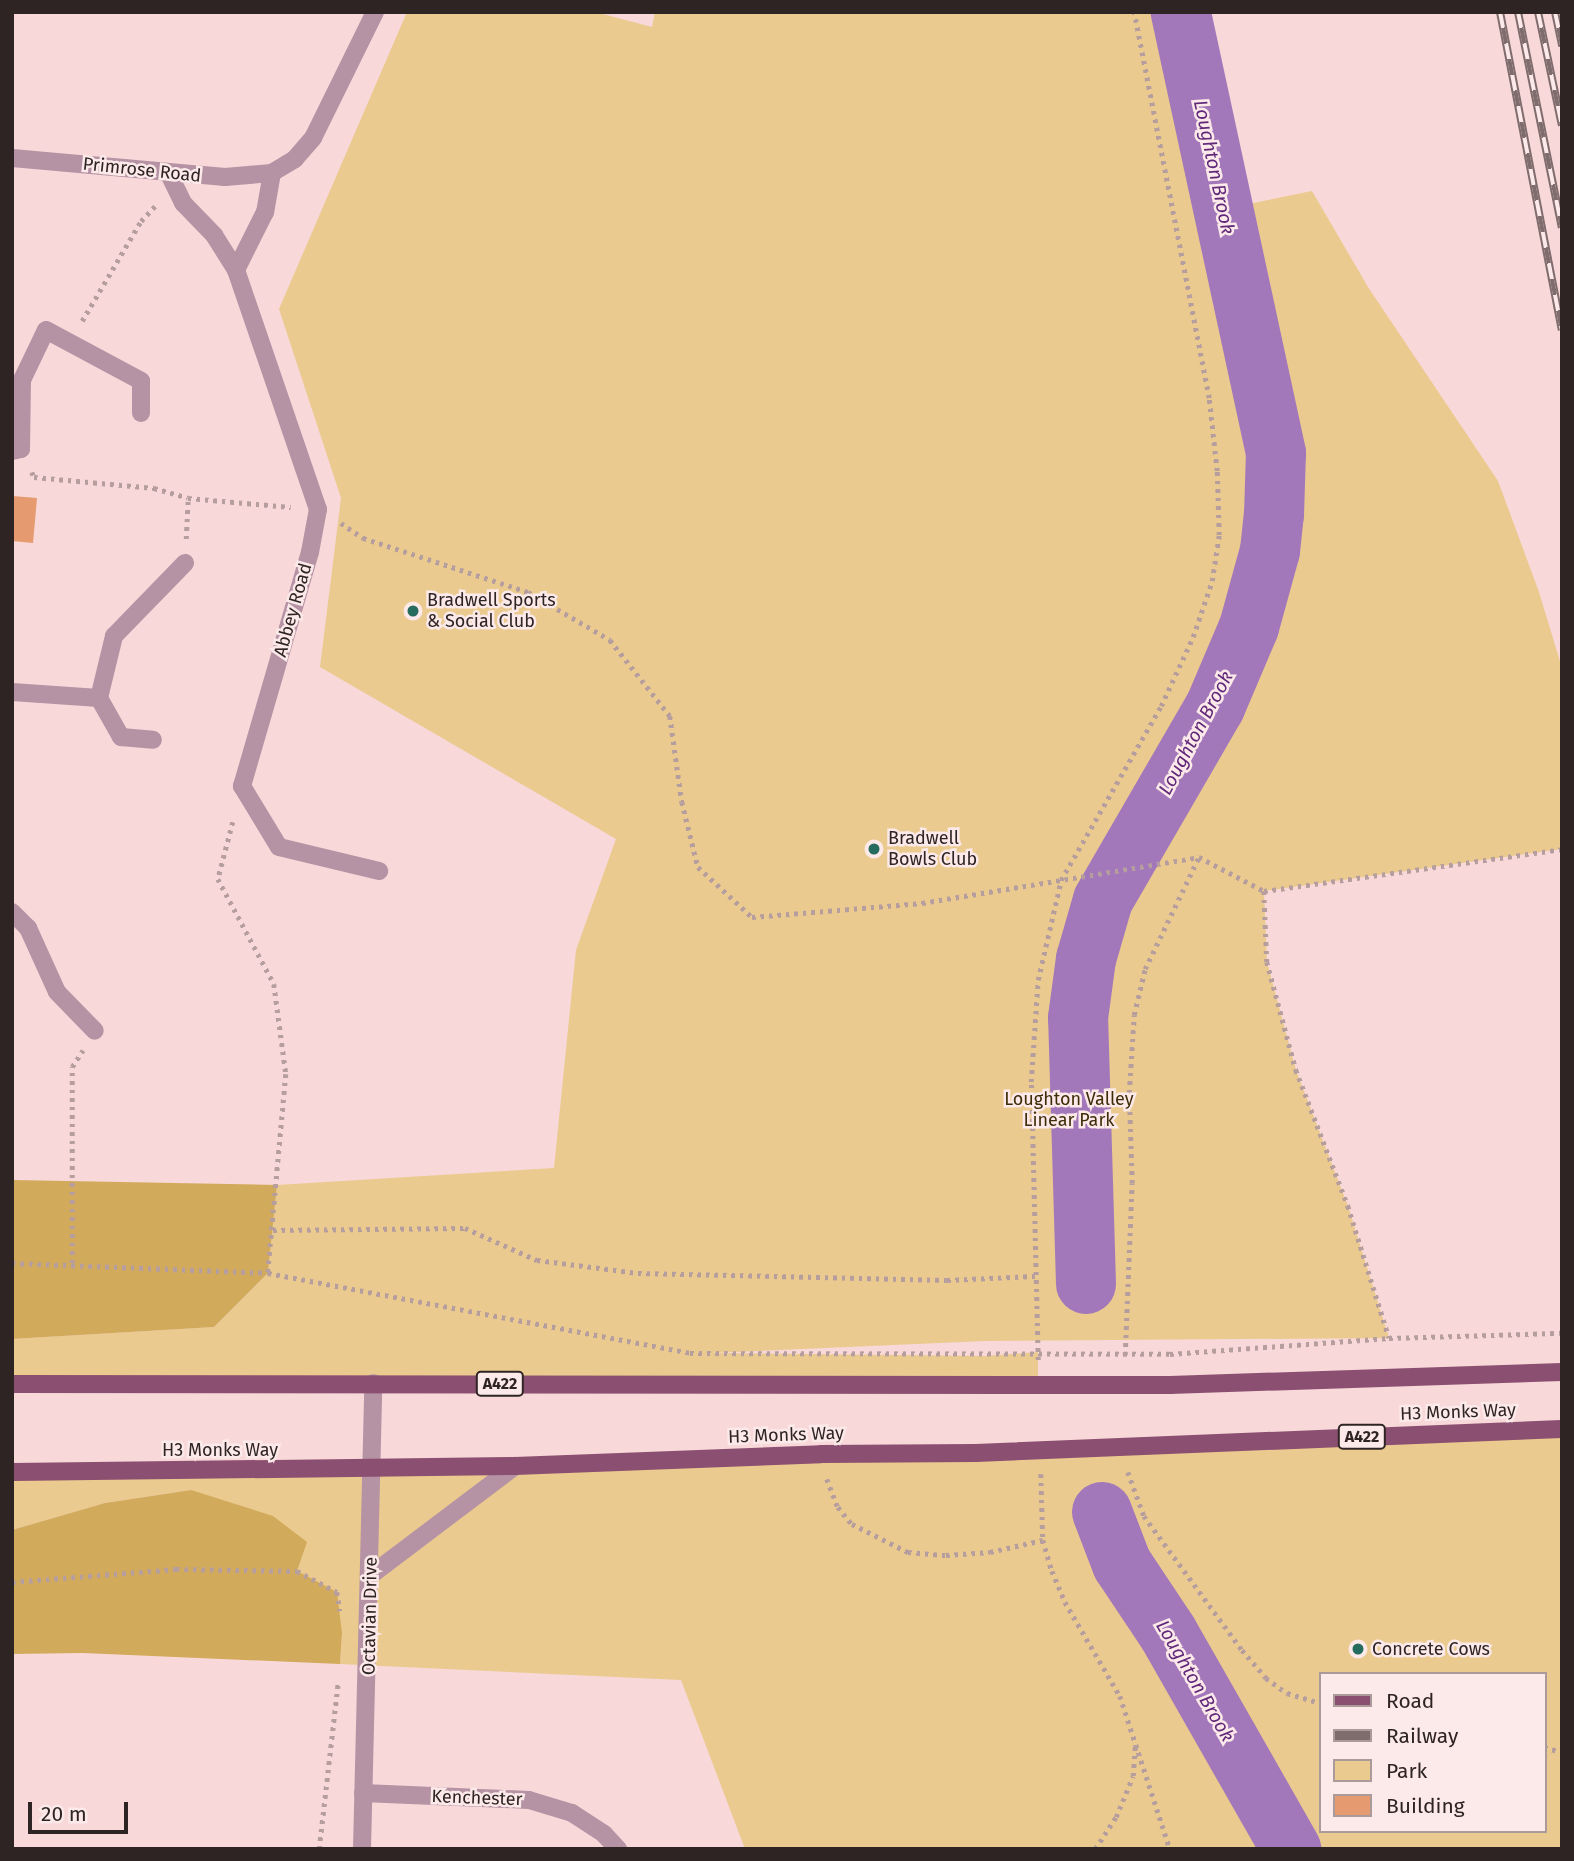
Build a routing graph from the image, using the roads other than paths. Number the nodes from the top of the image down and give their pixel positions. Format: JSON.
{"nodes":[{"id":1,"x":375,"y":12,"type":"edge"},
{"id":2,"x":12,"y":158,"type":"edge"},
{"id":3,"x":272,"y":173,"type":"junction"},
{"id":4,"x":169,"y":174,"type":"junction"},
{"id":5,"x":236,"y":270,"type":"junction"},
{"id":6,"x":141,"y":413,"type":"dead end"},
{"id":7,"x":17,"y":450,"type":"edge"},
{"id":8,"x":185,"y":563,"type":"road end"},
{"id":9,"x":12,"y":692,"type":"edge"},
{"id":10,"x":99,"y":698,"type":"junction"},
{"id":11,"x":153,"y":740,"type":"dead end"},
{"id":12,"x":379,"y":871,"type":"dead end"},
{"id":13,"x":12,"y":912,"type":"edge"},
{"id":14,"x":95,"y":1031,"type":"road end"},
{"id":15,"x":1562,"y":1372,"type":"edge"},
{"id":16,"x":373,"y":1383,"type":"junction"},
{"id":17,"x":14,"y":1384,"type":"edge"},
{"id":18,"x":1562,"y":1429,"type":"edge"},
{"id":19,"x":515,"y":1466,"type":"junction"},
{"id":20,"x":373,"y":1470,"type":"junction"},
{"id":21,"x":12,"y":1472,"type":"edge"},
{"id":22,"x":371,"y":1576,"type":"junction"},
{"id":23,"x":363,"y":1793,"type":"junction"},
{"id":24,"x":362,"y":1849,"type":"edge"},
{"id":25,"x":618,"y":1849,"type":"edge"}],
"edges":[{"from":1,"to":3,"type":"street"},
{"from":2,"to":4,"type":"street","name":"Primrose Road"},
{"from":3,"to":4,"type":"street","name":"Primrose Road"},
{"from":3,"to":5,"type":"street"},
{"from":4,"to":5,"type":"street","name":"Abbey Road"},
{"from":5,"to":12,"type":"street","name":"Abbey Road"},
{"from":6,"to":7,"type":"street"},
{"from":8,"to":10,"type":"street"},
{"from":9,"to":10,"type":"street"},
{"from":10,"to":11,"type":"street"},
{"from":13,"to":14,"type":"street"},
{"from":15,"to":16,"type":"main road","name":"H3 Monks Way","number":"A422"},
{"from":16,"to":17,"type":"main road","name":"H3 Monks Way","number":"A422"},
{"from":16,"to":20,"type":"street","name":"Octavian Drive"},
{"from":18,"to":19,"type":"main road","name":"H3 Monks Way","number":"A422"},
{"from":19,"to":20,"type":"main road","name":"H3 Monks Way","number":"A422"},
{"from":19,"to":22,"type":"street"},
{"from":20,"to":21,"type":"main road","name":"H3 Monks Way","number":"A422"},
{"from":20,"to":22,"type":"street","name":"Octavian Drive"},
{"from":22,"to":23,"type":"street","name":"Octavian Drive"},
{"from":23,"to":24,"type":"street","name":"Octavian Drive"},
{"from":23,"to":25,"type":"street","name":"Kenchester"}]}
